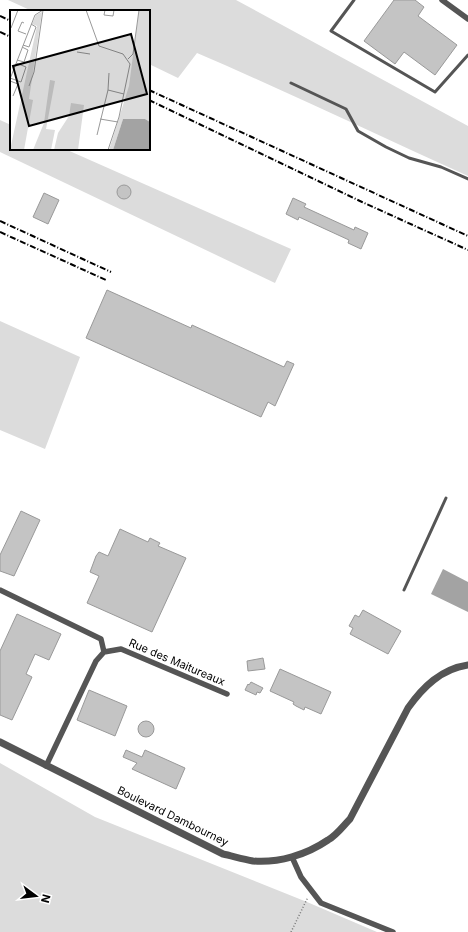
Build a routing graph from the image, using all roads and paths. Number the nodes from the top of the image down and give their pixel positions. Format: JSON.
{"nodes":[{"id":1,"x":354,"y":0,"type":"edge"},
{"id":2,"x":442,"y":0,"type":"edge"},
{"id":3,"x":449,"y":2,"type":"edge"},
{"id":4,"x":468,"y":19,"type":"edge"},
{"id":5,"x":468,"y":55,"type":"edge"},
{"id":6,"x":291,"y":83,"type":"dead end"},
{"id":7,"x":468,"y":179,"type":"edge"},
{"id":8,"x":446,"y":498,"type":"dead end"},
{"id":9,"x":0,"y":590,"type":"edge"},
{"id":10,"x":404,"y":590,"type":"dead end"},
{"id":11,"x":104,"y":652,"type":"junction"},
{"id":12,"x":468,"y":665,"type":"edge"},
{"id":13,"x":227,"y":694,"type":"dead end"},
{"id":14,"x":0,"y":742,"type":"edge"},
{"id":15,"x":46,"y":766,"type":"junction"},
{"id":16,"x":292,"y":857,"type":"junction"},
{"id":17,"x":311,"y":890,"type":"junction"},
{"id":18,"x":290,"y":932,"type":"edge"},
{"id":19,"x":393,"y":932,"type":"edge"}],
"edges":[{"from":1,"to":5,"type":"lane"},
{"from":2,"to":3,"type":"street"},
{"from":3,"to":4,"type":"street"},
{"from":6,"to":7,"type":"lane"},
{"from":8,"to":10,"type":"lane"},
{"from":9,"to":11,"type":"street"},
{"from":11,"to":13,"type":"street","name":"Rue des Maitureaux"},
{"from":11,"to":15,"type":"street"},
{"from":12,"to":16,"type":"street","name":"Boulevard Dambourney"},
{"from":14,"to":15,"type":"street","name":"Boulevard Dambourney"},
{"from":15,"to":16,"type":"street","name":"Boulevard Dambourney"},
{"from":16,"to":17,"type":"street"},
{"from":17,"to":18,"type":"path"},
{"from":17,"to":19,"type":"street"}]}
